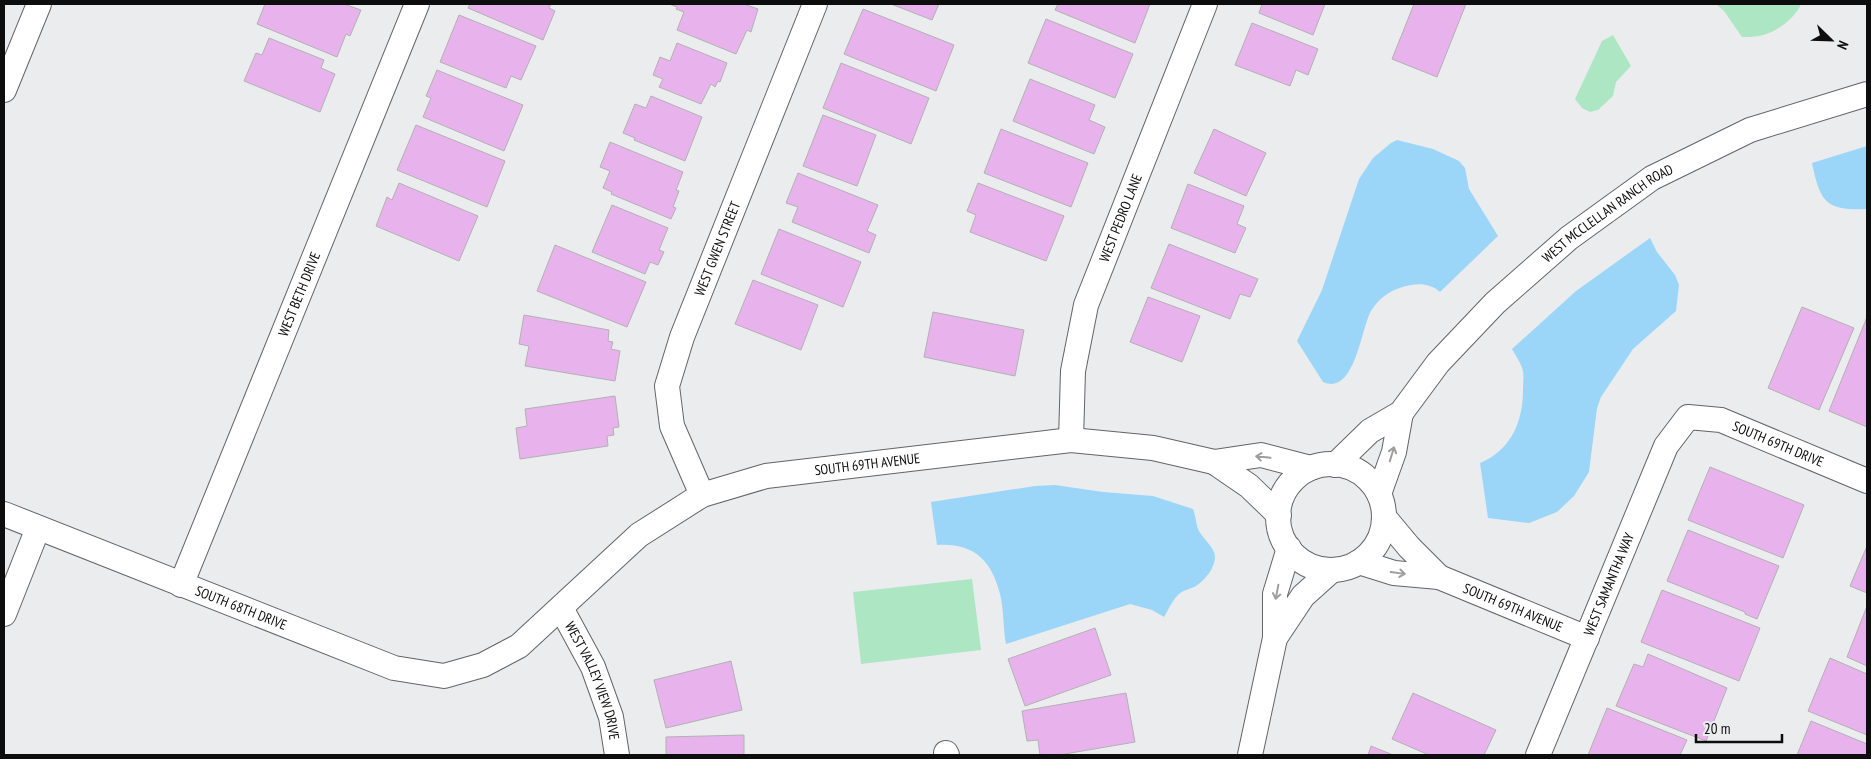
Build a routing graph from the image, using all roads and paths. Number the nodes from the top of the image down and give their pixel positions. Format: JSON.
{"nodes":[{"id":1,"x":39,"y":4,"type":"edge"},
{"id":2,"x":417,"y":4,"type":"edge"},
{"id":3,"x":814,"y":4,"type":"edge"},
{"id":4,"x":1205,"y":4,"type":"edge"},
{"id":5,"x":4,"y":90,"type":"edge"},
{"id":6,"x":1867,"y":94,"type":"edge"},
{"id":7,"x":1402,"y":413,"type":"junction"},
{"id":8,"x":1688,"y":417,"type":"joint"},
{"id":9,"x":1071,"y":440,"type":"junction"},
{"id":10,"x":1214,"y":462,"type":"junction"},
{"id":11,"x":1336,"y":465,"type":"junction"},
{"id":12,"x":1310,"y":468,"type":"junction"},
{"id":13,"x":1867,"y":481,"type":"edge"},
{"id":14,"x":1379,"y":494,"type":"junction"},
{"id":15,"x":702,"y":495,"type":"junction"},
{"id":16,"x":4,"y":514,"type":"edge"},
{"id":17,"x":1279,"y":516,"type":"junction"},
{"id":18,"x":1384,"y":517,"type":"junction"},
{"id":19,"x":38,"y":528,"type":"junction"},
{"id":20,"x":1289,"y":548,"type":"junction"},
{"id":21,"x":1359,"y":562,"type":"junction"},
{"id":22,"x":1332,"y":570,"type":"junction"},
{"id":23,"x":1439,"y":577,"type":"junction"},
{"id":24,"x":181,"y":585,"type":"junction"},
{"id":25,"x":561,"y":608,"type":"junction"},
{"id":26,"x":4,"y":614,"type":"edge"},
{"id":27,"x":1275,"y":638,"type":"junction"},
{"id":28,"x":1587,"y":638,"type":"junction"},
{"id":29,"x":617,"y":755,"type":"edge"},
{"id":30,"x":1250,"y":755,"type":"edge"},
{"id":31,"x":1538,"y":755,"type":"edge"}],
"edges":[{"from":1,"to":5,"type":"street"},
{"from":2,"to":24,"type":"street","name":"WEST BETH DRIVE"},
{"from":3,"to":15,"type":"street","name":"WEST GWEN STREET"},
{"from":4,"to":9,"type":"street","name":"WEST PEDRO LANE"},
{"from":6,"to":7,"type":"street","name":"WEST MCCLELLAN RANCH ROAD"},
{"from":7,"to":11,"type":"street"},
{"from":14,"to":7,"type":"street","one_way":true},
{"from":8,"to":13,"type":"street","name":"SOUTH 69TH DRIVE"},
{"from":8,"to":28,"type":"street","name":"WEST SAMANTHA WAY"},
{"from":9,"to":10,"type":"street","name":"SOUTH 69TH AVENUE"},
{"from":9,"to":15,"type":"street","name":"SOUTH 69TH AVENUE"},
{"from":12,"to":10,"type":"street","one_way":true},
{"from":10,"to":17,"type":"street"},
{"from":11,"to":12,"type":"street"},
{"from":11,"to":14,"type":"street"},
{"from":12,"to":17,"type":"street"},
{"from":14,"to":18,"type":"street"},
{"from":15,"to":25,"type":"street","name":"SOUTH 69TH AVENUE"},
{"from":16,"to":19,"type":"street","name":"SOUTH 68TH DRIVE"},
{"from":17,"to":20,"type":"street"},
{"from":18,"to":21,"type":"street"},
{"from":18,"to":23,"type":"street"},
{"from":19,"to":24,"type":"street","name":"SOUTH 68TH DRIVE"},
{"from":19,"to":26,"type":"street"},
{"from":20,"to":22,"type":"street"},
{"from":20,"to":27,"type":"street","one_way":true},
{"from":21,"to":22,"type":"street"},
{"from":21,"to":23,"type":"street","one_way":true},
{"from":22,"to":27,"type":"street"},
{"from":23,"to":28,"type":"street","name":"SOUTH 69TH AVENUE"},
{"from":24,"to":25,"type":"street","name":"SOUTH 68TH DRIVE"},
{"from":25,"to":29,"type":"street","name":"WEST VALLEY VIEW DRIVE"},
{"from":27,"to":30,"type":"street"},
{"from":28,"to":31,"type":"street","name":"WEST SAMANTHA WAY"}]}
